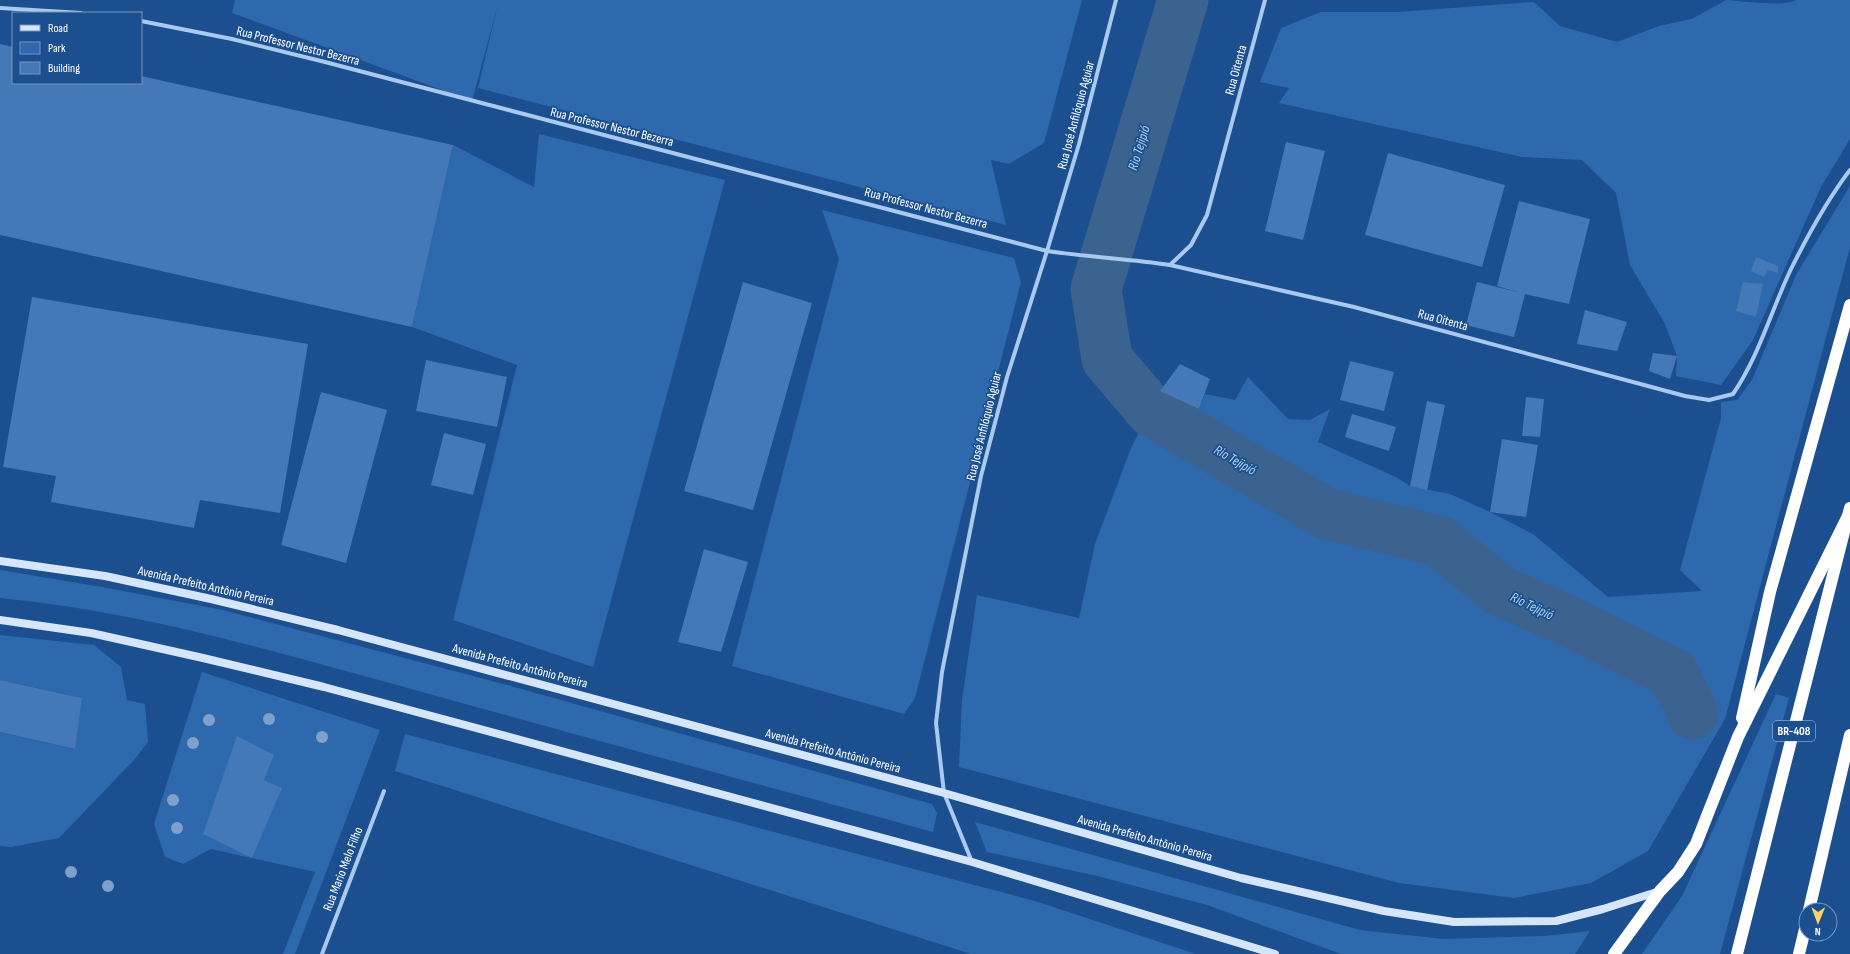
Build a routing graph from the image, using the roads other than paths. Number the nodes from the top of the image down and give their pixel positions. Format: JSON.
{"nodes":[{"id":1,"x":1116,"y":0,"type":"edge"},
{"id":2,"x":1265,"y":0,"type":"edge"},
{"id":3,"x":0,"y":8,"type":"edge"},
{"id":4,"x":65,"y":12,"type":"edge"},
{"id":5,"x":142,"y":21,"type":"edge"},
{"id":6,"x":1850,"y":170,"type":"edge"},
{"id":7,"x":1047,"y":251,"type":"junction"},
{"id":8,"x":1127,"y":259,"type":"joint"},
{"id":9,"x":1170,"y":265,"type":"junction"},
{"id":10,"x":1850,"y":305,"type":"edge"},
{"id":11,"x":1849,"y":512,"type":"edge"},
{"id":12,"x":0,"y":561,"type":"edge"},
{"id":13,"x":0,"y":620,"type":"edge"},
{"id":14,"x":1850,"y":735,"type":"edge"},
{"id":15,"x":1738,"y":737,"type":"junction"},
{"id":16,"x":384,"y":791,"type":"dead end"},
{"id":17,"x":944,"y":793,"type":"junction"},
{"id":18,"x":972,"y":862,"type":"junction"},
{"id":19,"x":1660,"y":891,"type":"junction"},
{"id":20,"x":1811,"y":902,"type":"edge"},
{"id":21,"x":1802,"y":942,"type":"edge"},
{"id":22,"x":322,"y":954,"type":"edge"},
{"id":23,"x":1275,"y":954,"type":"edge"},
{"id":24,"x":1614,"y":954,"type":"edge"},
{"id":25,"x":1737,"y":954,"type":"edge"},
{"id":26,"x":1799,"y":954,"type":"edge"}],
"edges":[{"from":1,"to":7,"type":"street","name":"Rua José Anfilóquio Aguiar"},
{"from":2,"to":9,"type":"street","name":"Rua Oitenta"},
{"from":3,"to":4,"type":"street"},
{"from":5,"to":7,"type":"street","name":"Rua Professor Nestor Bezerra"},
{"from":6,"to":9,"type":"street","name":"Rua Oitenta"},
{"from":7,"to":8,"type":"street","name":"Rua Professor Nestor Bezerra"},
{"from":7,"to":17,"type":"street","name":"Rua José Anfilóquio Aguiar"},
{"from":8,"to":9,"type":"street","name":"Rua Oitenta"},
{"from":10,"to":15,"type":"highway"},
{"from":11,"to":15,"type":"highway"},
{"from":11,"to":25,"type":"highway","number":"BR-408"},
{"from":12,"to":17,"type":"street","name":"Avenida Prefeito Antônio Pereira"},
{"from":13,"to":18,"type":"street"},
{"from":14,"to":20,"type":"highway"},
{"from":15,"to":19,"type":"highway"},
{"from":16,"to":22,"type":"street","name":"Rua Mario Melo Filho"},
{"from":17,"to":18,"type":"street","name":"Rua José Anfilóquio Aguiar"},
{"from":17,"to":19,"type":"street","name":"Avenida Prefeito Antônio Pereira"},
{"from":18,"to":23,"type":"street"},
{"from":19,"to":24,"type":"highway"},
{"from":21,"to":26,"type":"highway"}]}
